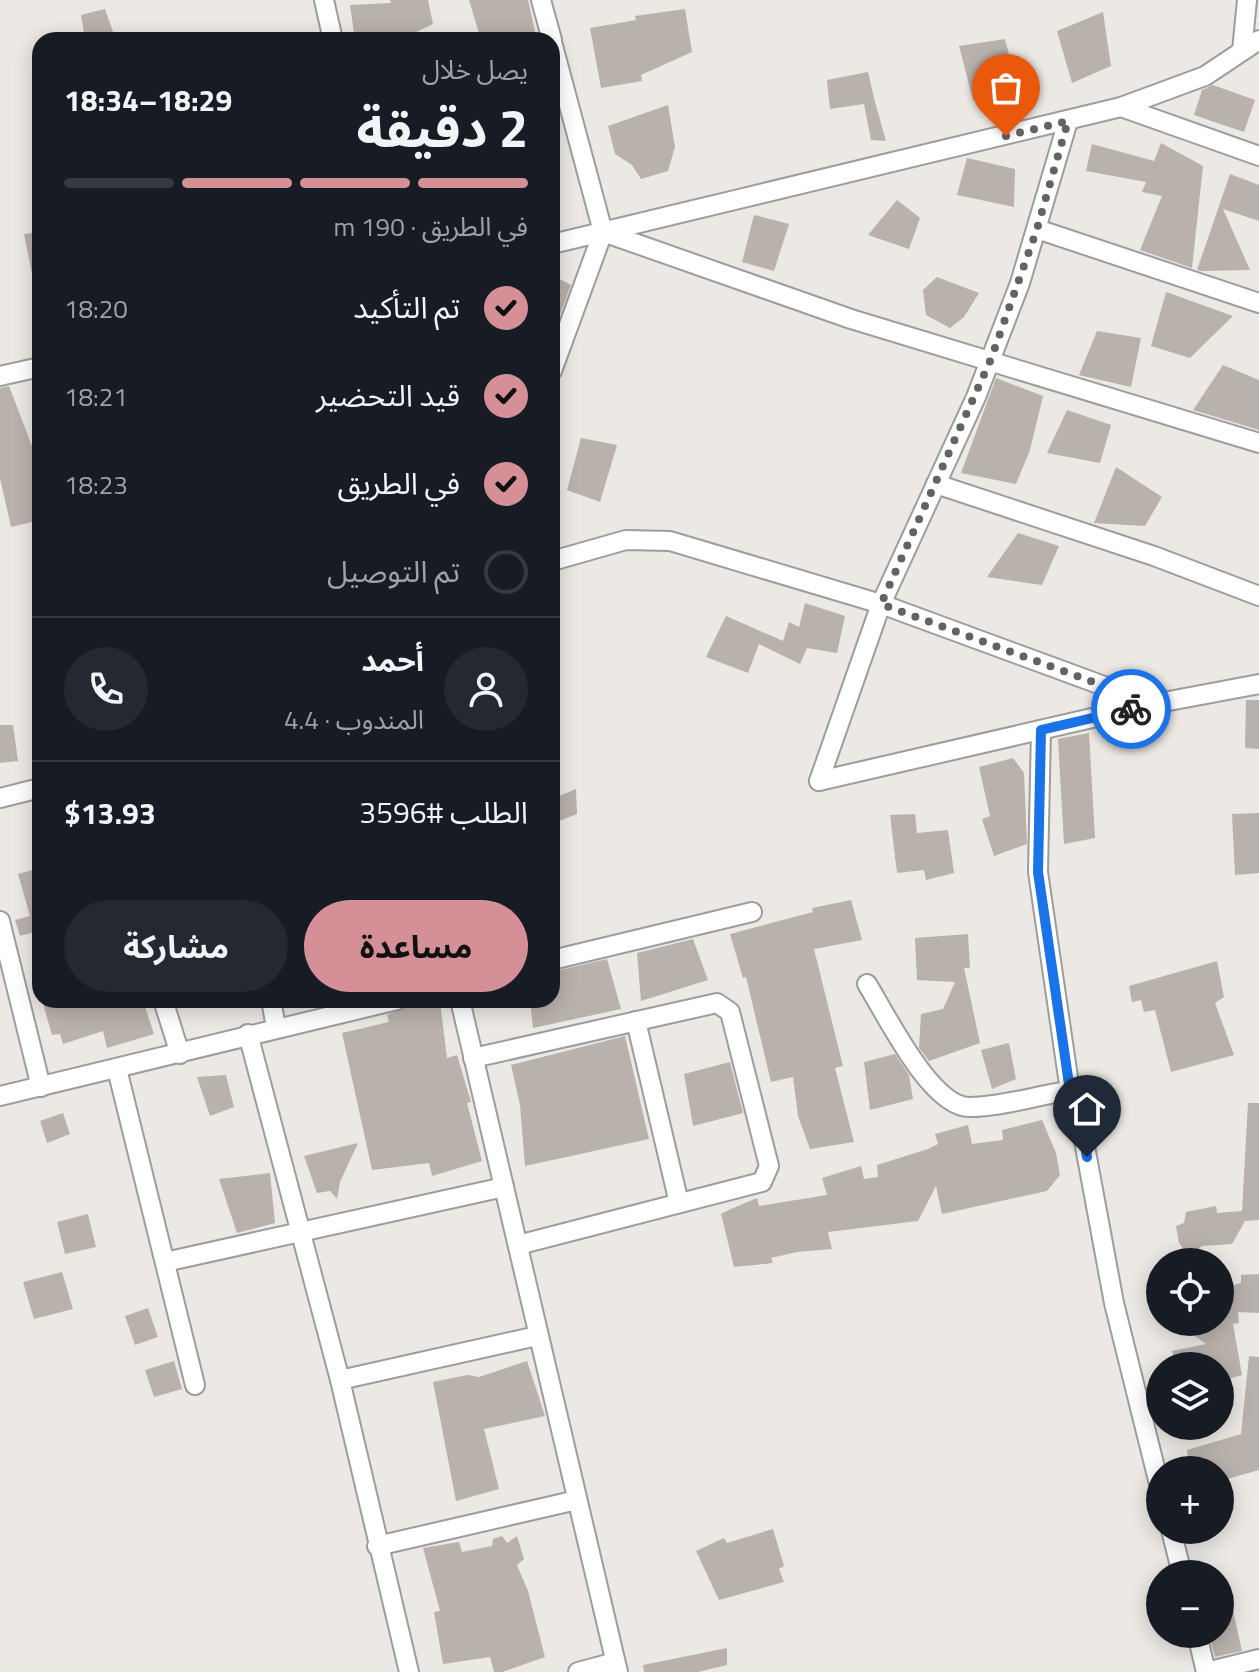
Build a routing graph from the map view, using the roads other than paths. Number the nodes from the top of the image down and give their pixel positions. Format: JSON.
{"nodes":[{"id":1,"x":324,"y":0,"type":"edge"},
{"id":2,"x":541,"y":0,"type":"edge"},
{"id":3,"x":1247,"y":0,"type":"edge"},
{"id":4,"x":331,"y":32,"type":"edge"},
{"id":5,"x":550,"y":32,"type":"edge"},
{"id":6,"x":1259,"y":40,"type":"edge"},
{"id":7,"x":1242,"y":51,"type":"junction"},
{"id":8,"x":560,"y":71,"type":"edge"},
{"id":9,"x":1121,"y":107,"type":"junction"},
{"id":10,"x":1068,"y":121,"type":"junction"},
{"id":11,"x":1259,"y":156,"type":"edge"},
{"id":12,"x":1037,"y":229,"type":"junction"},
{"id":13,"x":603,"y":232,"type":"junction"},
{"id":14,"x":560,"y":242,"type":"edge"},
{"id":15,"x":1259,"y":303,"type":"edge"},
{"id":16,"x":560,"y":349,"type":"edge"},
{"id":17,"x":991,"y":359,"type":"junction"},
{"id":18,"x":32,"y":368,"type":"edge"},
{"id":19,"x":1,"y":372,"type":"edge"},
{"id":20,"x":1259,"y":443,"type":"edge"},
{"id":21,"x":936,"y":484,"type":"junction"},
{"id":22,"x":560,"y":559,"type":"edge"},
{"id":23,"x":1259,"y":596,"type":"edge"},
{"id":24,"x":881,"y":604,"type":"junction"},
{"id":25,"x":1259,"y":684,"type":"edge"},
{"id":26,"x":1153,"y":704,"type":"junction"},
{"id":27,"x":1041,"y":730,"type":"junction"},
{"id":28,"x":32,"y":790,"type":"edge"},
{"id":29,"x":0,"y":798,"type":"edge"},
{"id":30,"x":752,"y":912,"type":"dead end"},
{"id":31,"x":0,"y":921,"type":"edge"},
{"id":32,"x":560,"y":958,"type":"edge"},
{"id":33,"x":867,"y":984,"type":"dead end"},
{"id":34,"x":166,"y":1008,"type":"edge"},
{"id":35,"x":272,"y":1008,"type":"edge"},
{"id":36,"x":361,"y":1008,"type":"edge"},
{"id":37,"x":462,"y":1008,"type":"edge"},
{"id":38,"x":636,"y":1021,"type":"junction"},
{"id":39,"x":276,"y":1027,"type":"junction"},
{"id":40,"x":248,"y":1034,"type":"junction"},
{"id":41,"x":180,"y":1054,"type":"junction"},
{"id":42,"x":473,"y":1058,"type":"junction"},
{"id":43,"x":117,"y":1069,"type":"junction"},
{"id":44,"x":41,"y":1087,"type":"junction"},
{"id":45,"x":1070,"y":1091,"type":"junction"},
{"id":46,"x":0,"y":1096,"type":"edge"},
{"id":47,"x":504,"y":1187,"type":"junction"},
{"id":48,"x":679,"y":1203,"type":"junction"},
{"id":49,"x":299,"y":1234,"type":"junction"},
{"id":50,"x":518,"y":1245,"type":"junction"},
{"id":51,"x":165,"y":1262,"type":"junction"},
{"id":52,"x":537,"y":1336,"type":"junction"},
{"id":53,"x":340,"y":1380,"type":"junction"},
{"id":54,"x":195,"y":1385,"type":"dead end"},
{"id":55,"x":1152,"y":1456,"type":"edge"},
{"id":56,"x":577,"y":1500,"type":"junction"},
{"id":57,"x":377,"y":1546,"type":"junction"},
{"id":58,"x":1200,"y":1648,"type":"edge"},
{"id":59,"x":1259,"y":1659,"type":"edge"},
{"id":60,"x":616,"y":1667,"type":"edge"},
{"id":61,"x":409,"y":1672,"type":"edge"},
{"id":62,"x":578,"y":1672,"type":"edge"}],
"edges":[{"from":1,"to":4,"type":"street"},
{"from":2,"to":5,"type":"street"},
{"from":3,"to":7,"type":"street"},
{"from":6,"to":7,"type":"street"},
{"from":7,"to":9,"type":"street"},
{"from":8,"to":13,"type":"street"},
{"from":9,"to":10,"type":"street"},
{"from":9,"to":11,"type":"street"},
{"from":10,"to":12,"type":"street"},
{"from":10,"to":13,"type":"street"},
{"from":12,"to":15,"type":"street"},
{"from":12,"to":17,"type":"street"},
{"from":13,"to":14,"type":"street"},
{"from":13,"to":16,"type":"street"},
{"from":13,"to":17,"type":"street"},
{"from":17,"to":20,"type":"street"},
{"from":17,"to":21,"type":"street"},
{"from":18,"to":19,"type":"street"},
{"from":21,"to":23,"type":"street"},
{"from":21,"to":24,"type":"street"},
{"from":22,"to":24,"type":"street"},
{"from":24,"to":26,"type":"street"},
{"from":24,"to":27,"type":"street"},
{"from":25,"to":26,"type":"street"},
{"from":26,"to":27,"type":"street"},
{"from":27,"to":45,"type":"street"},
{"from":28,"to":29,"type":"street"},
{"from":30,"to":32,"type":"street"},
{"from":31,"to":44,"type":"street"},
{"from":33,"to":45,"type":"street"},
{"from":34,"to":41,"type":"street"},
{"from":35,"to":39,"type":"street"},
{"from":36,"to":39,"type":"street"},
{"from":37,"to":42,"type":"street"},
{"from":38,"to":42,"type":"street"},
{"from":38,"to":48,"type":"street"},
{"from":38,"to":48,"type":"street"},
{"from":39,"to":40,"type":"street"},
{"from":40,"to":41,"type":"street"},
{"from":40,"to":49,"type":"street"},
{"from":41,"to":43,"type":"street"},
{"from":42,"to":47,"type":"street"},
{"from":43,"to":44,"type":"street"},
{"from":43,"to":51,"type":"street"},
{"from":44,"to":46,"type":"street"},
{"from":45,"to":55,"type":"street"},
{"from":47,"to":49,"type":"street"},
{"from":47,"to":50,"type":"street"},
{"from":48,"to":50,"type":"street"},
{"from":49,"to":51,"type":"street"},
{"from":49,"to":53,"type":"street"},
{"from":50,"to":52,"type":"street"},
{"from":51,"to":54,"type":"street"},
{"from":52,"to":53,"type":"street"},
{"from":52,"to":56,"type":"street"},
{"from":53,"to":57,"type":"street"},
{"from":56,"to":57,"type":"street"},
{"from":56,"to":60,"type":"street"},
{"from":57,"to":61,"type":"street"},
{"from":58,"to":59,"type":"street"},
{"from":60,"to":62,"type":"street"}]}
